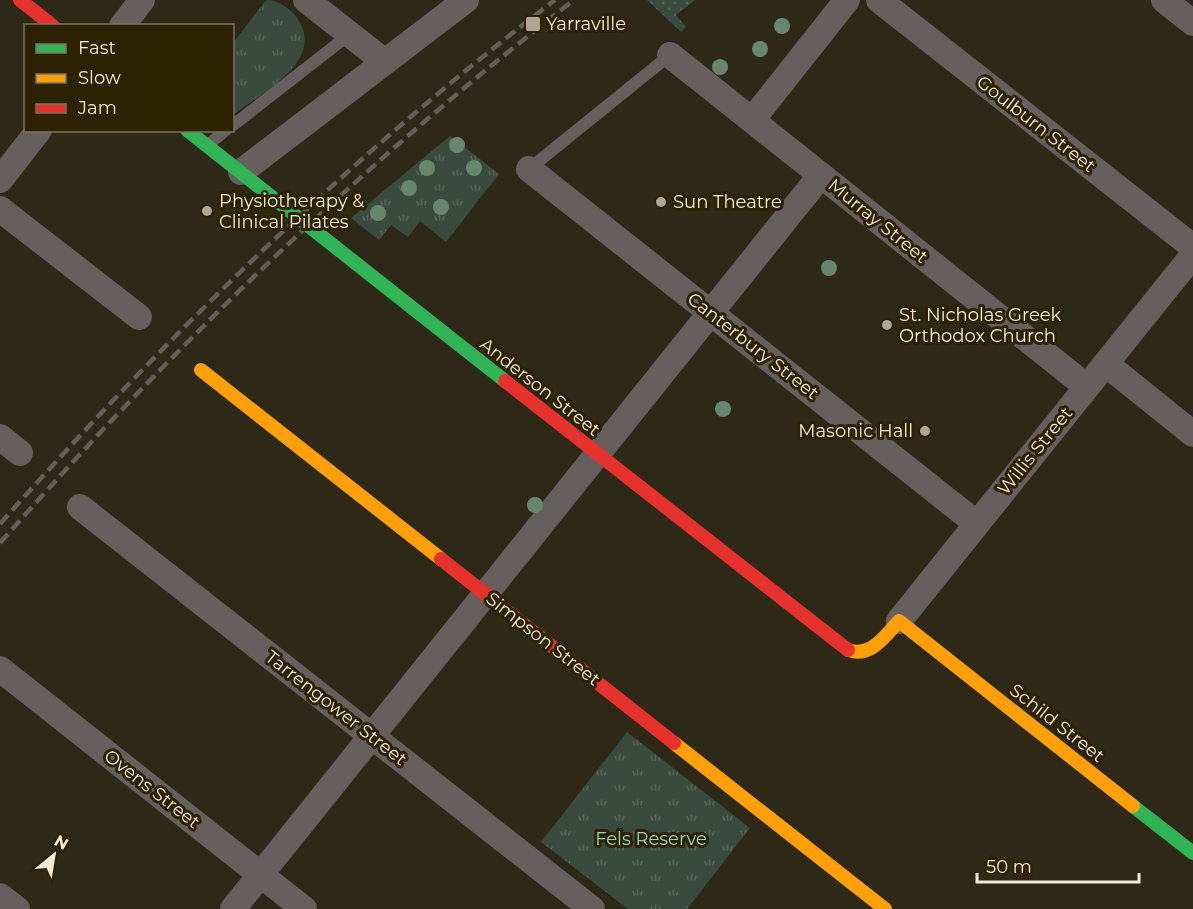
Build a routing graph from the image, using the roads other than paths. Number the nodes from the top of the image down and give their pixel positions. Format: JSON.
{"nodes":[{"id":1,"x":20,"y":0,"type":"edge"},
{"id":2,"x":142,"y":0,"type":"edge"},
{"id":3,"x":306,"y":0,"type":"edge"},
{"id":4,"x":466,"y":0,"type":"edge"},
{"id":5,"x":847,"y":0,"type":"edge"},
{"id":6,"x":879,"y":0,"type":"edge"},
{"id":7,"x":1164,"y":0,"type":"edge"},
{"id":8,"x":1193,"y":23,"type":"edge"},
{"id":9,"x":50,"y":24,"type":"edge"},
{"id":10,"x":124,"y":24,"type":"edge"},
{"id":11,"x":350,"y":34,"type":"junction"},
{"id":12,"x":670,"y":55,"type":"joint"},
{"id":13,"x":385,"y":62,"type":"junction"},
{"id":14,"x":752,"y":120,"type":"junction"},
{"id":15,"x":234,"y":124,"type":"edge"},
{"id":16,"x":37,"y":132,"type":"edge"},
{"id":17,"x":190,"y":132,"type":"edge"},
{"id":18,"x":224,"y":132,"type":"edge"},
{"id":19,"x":207,"y":146,"type":"junction"},
{"id":20,"x":529,"y":169,"type":"joint"},
{"id":21,"x":240,"y":172,"type":"junction"},
{"id":22,"x":820,"y":175,"type":"junction"},
{"id":23,"x":0,"y":180,"type":"edge"},
{"id":24,"x":0,"y":209,"type":"edge"},
{"id":25,"x":1193,"y":247,"type":"edge"},
{"id":26,"x":1193,"y":255,"type":"edge"},
{"id":27,"x":711,"y":312,"type":"junction"},
{"id":28,"x":138,"y":317,"type":"dead end"},
{"id":29,"x":1106,"y":364,"type":"junction"},
{"id":30,"x":201,"y":370,"type":"dead end"},
{"id":31,"x":1087,"y":387,"type":"junction"},
{"id":32,"x":1193,"y":434,"type":"edge"},
{"id":33,"x":0,"y":437,"type":"edge"},
{"id":34,"x":20,"y":453,"type":"dead end"},
{"id":35,"x":596,"y":454,"type":"junction"},
{"id":36,"x":80,"y":507,"type":"dead end"},
{"id":37,"x":976,"y":523,"type":"junction"},
{"id":38,"x":485,"y":593,"type":"junction"},
{"id":39,"x":898,"y":621,"type":"junction"},
{"id":40,"x":876,"y":644,"type":"joint"},
{"id":41,"x":0,"y":669,"type":"edge"},
{"id":42,"x":371,"y":735,"type":"junction"},
{"id":43,"x":1193,"y":853,"type":"edge"},
{"id":44,"x":259,"y":875,"type":"junction"},
{"id":45,"x":0,"y":896,"type":"edge"},
{"id":46,"x":17,"y":909,"type":"edge"},
{"id":47,"x":233,"y":909,"type":"edge"},
{"id":48,"x":303,"y":909,"type":"edge"},
{"id":49,"x":592,"y":909,"type":"edge"},
{"id":50,"x":885,"y":909,"type":"edge"}],
"edges":[{"from":1,"to":9,"type":"street"},
{"from":2,"to":10,"type":"street"},
{"from":3,"to":11,"type":"street"},
{"from":4,"to":13,"type":"street"},
{"from":5,"to":14,"type":"street"},
{"from":6,"to":25,"type":"street","name":"Goulburn Street"},
{"from":7,"to":8,"type":"street"},
{"from":11,"to":13,"type":"street"},
{"from":11,"to":15,"type":"lane"},
{"from":12,"to":14,"type":"street","name":"Murray Street"},
{"from":12,"to":20,"type":"lane"},
{"from":13,"to":21,"type":"street"},
{"from":14,"to":22,"type":"street","name":"Murray Street"},
{"from":16,"to":23,"type":"street"},
{"from":17,"to":19,"type":"street","name":"Anderson Street"},
{"from":18,"to":19,"type":"lane"},
{"from":19,"to":21,"type":"street","name":"Anderson Street"},
{"from":20,"to":27,"type":"street","name":"Canterbury Street"},
{"from":21,"to":35,"type":"street","name":"Anderson Street"},
{"from":22,"to":27,"type":"street"},
{"from":22,"to":31,"type":"street","name":"Murray Street"},
{"from":24,"to":28,"type":"street"},
{"from":26,"to":29,"type":"street","name":"Willis Street"},
{"from":27,"to":35,"type":"street"},
{"from":27,"to":37,"type":"street","name":"Canterbury Street"},
{"from":29,"to":31,"type":"street","name":"Willis Street"},
{"from":29,"to":32,"type":"street"},
{"from":30,"to":38,"type":"street","name":"Simpson Street"},
{"from":31,"to":37,"type":"street","name":"Willis Street"},
{"from":33,"to":34,"type":"street"},
{"from":35,"to":38,"type":"street"},
{"from":35,"to":40,"type":"street","name":"Anderson Street"},
{"from":36,"to":42,"type":"street","name":"Tarrengower Street"},
{"from":37,"to":39,"type":"street","name":"Willis Street"},
{"from":38,"to":42,"type":"street"},
{"from":38,"to":50,"type":"street","name":"Simpson Street"},
{"from":39,"to":40,"type":"street","name":"Willis Street"},
{"from":39,"to":43,"type":"street","name":"Schild Street"},
{"from":41,"to":44,"type":"street","name":"Ovens Street"},
{"from":42,"to":44,"type":"street"},
{"from":42,"to":49,"type":"street","name":"Tarrengower Street"},
{"from":44,"to":47,"type":"street"},
{"from":44,"to":48,"type":"street","name":"Ovens Street"},
{"from":45,"to":46,"type":"street"}]}
